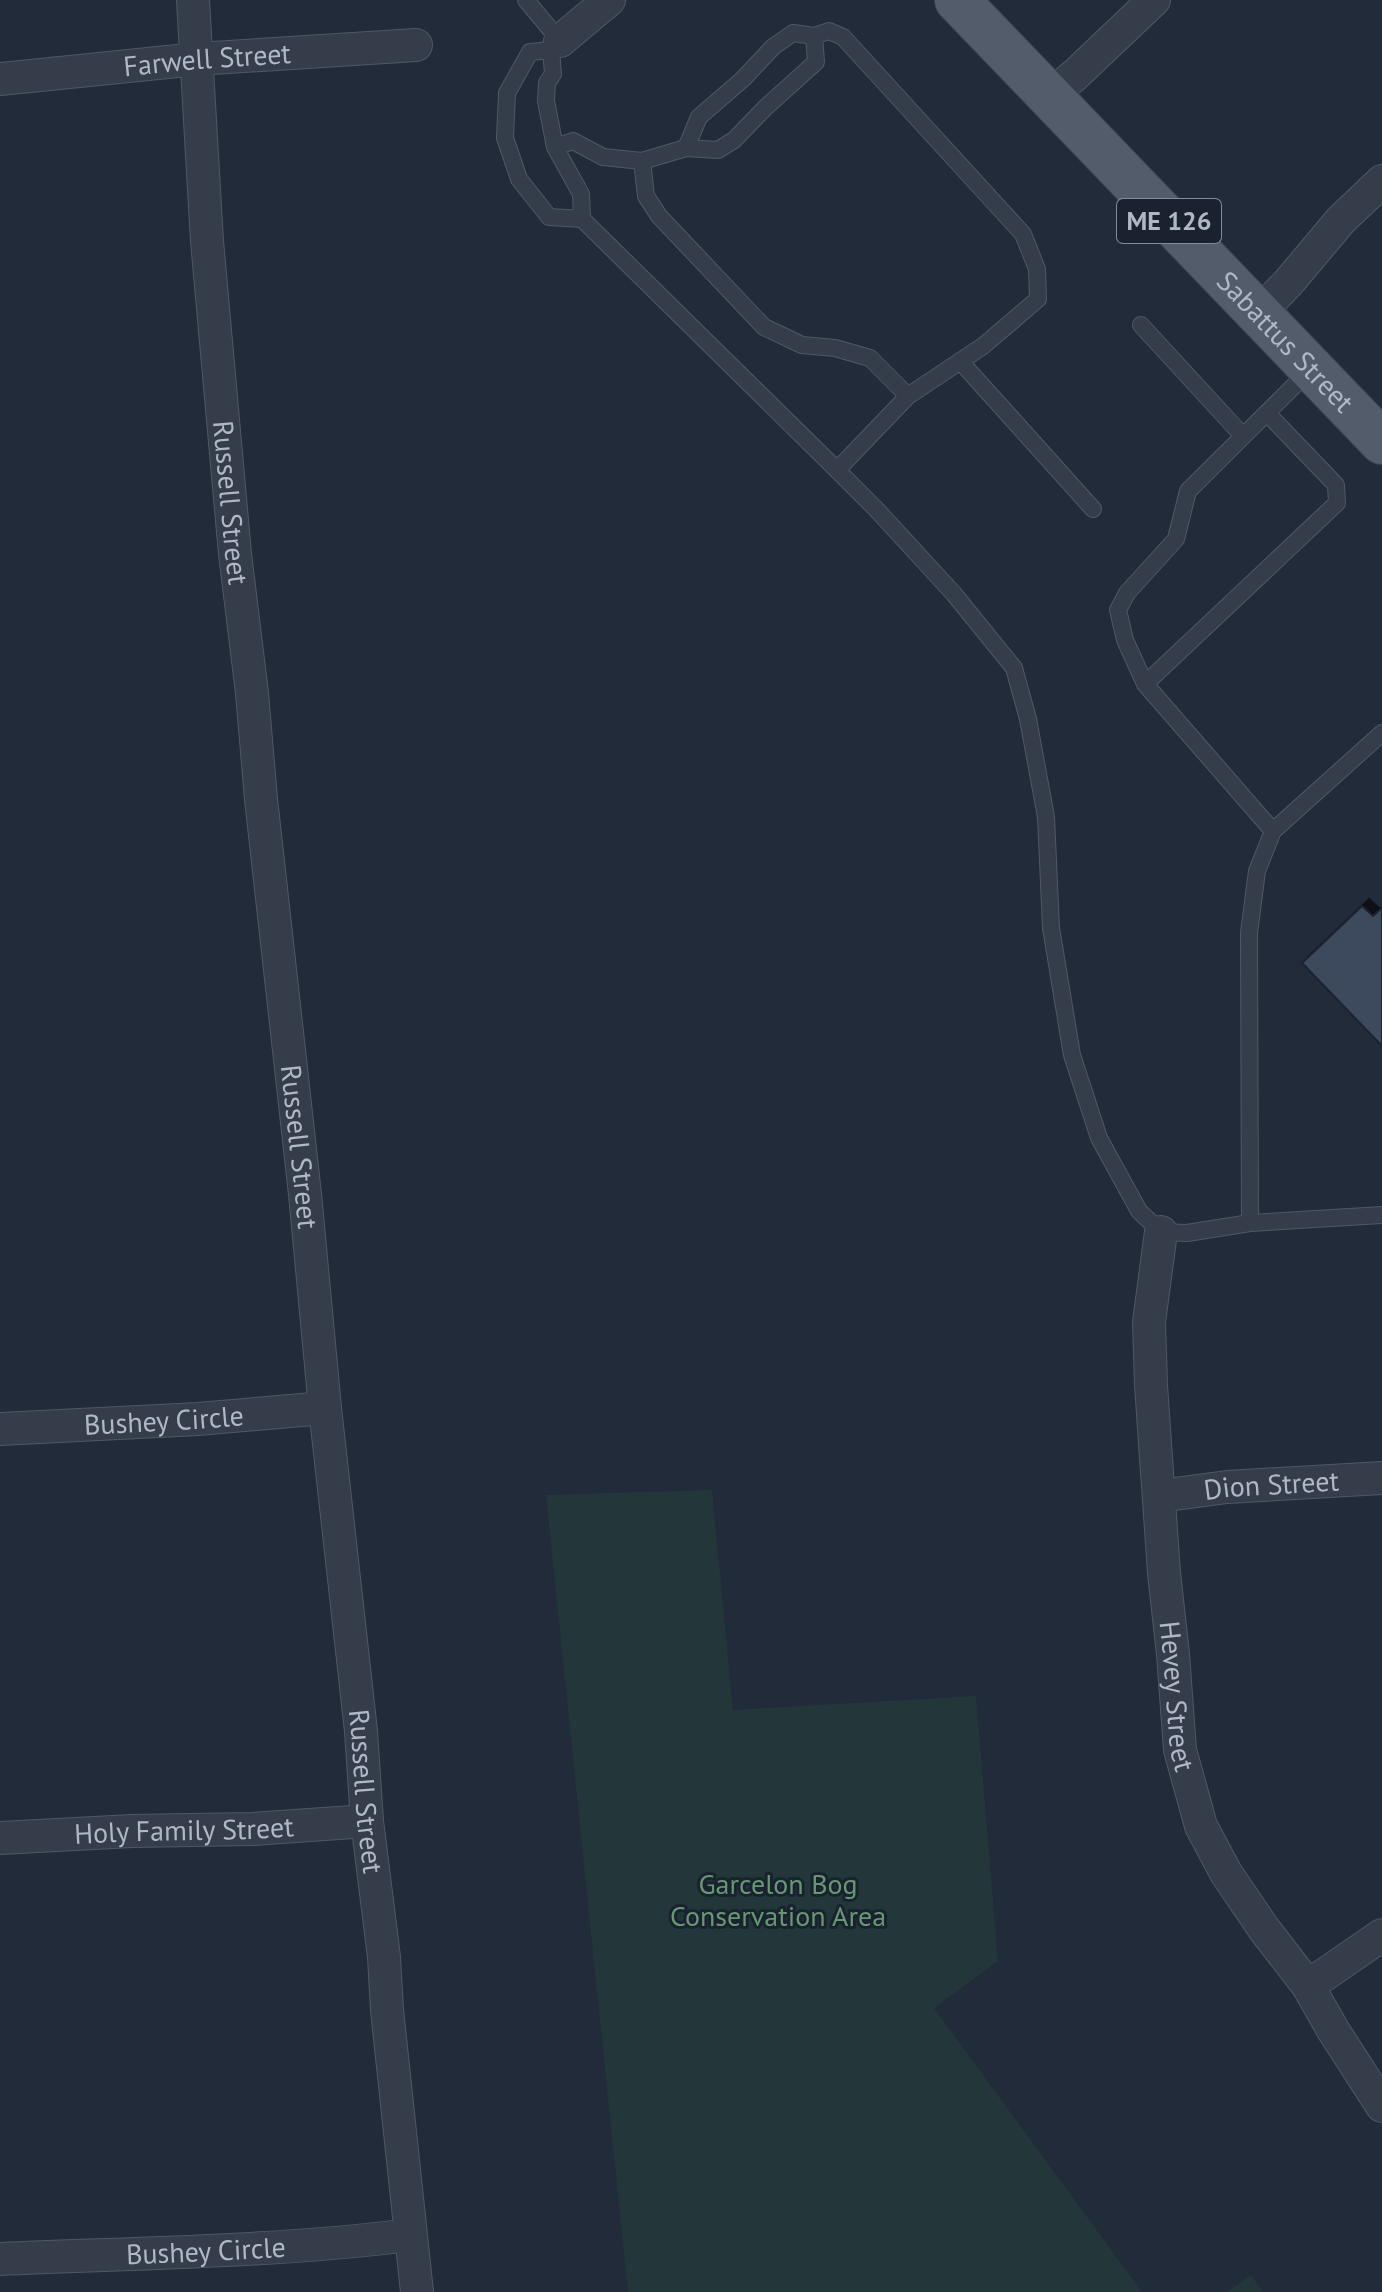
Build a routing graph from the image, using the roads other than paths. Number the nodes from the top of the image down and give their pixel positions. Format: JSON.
{"nodes":[{"id":1,"x":193,"y":0,"type":"edge"},
{"id":2,"x":526,"y":0,"type":"edge"},
{"id":3,"x":609,"y":0,"type":"edge"},
{"id":4,"x":957,"y":0,"type":"edge"},
{"id":5,"x":1154,"y":0,"type":"edge"},
{"id":6,"x":814,"y":36,"type":"junction"},
{"id":7,"x":416,"y":45,"type":"dead end"},
{"id":8,"x":555,"y":46,"type":"junction"},
{"id":9,"x":197,"y":59,"type":"junction"},
{"id":10,"x":0,"y":79,"type":"edge"},
{"id":11,"x":1049,"y":97,"type":"junction"},
{"id":12,"x":555,"y":147,"type":"junction"},
{"id":13,"x":686,"y":148,"type":"junction"},
{"id":14,"x":642,"y":161,"type":"junction"},
{"id":15,"x":1382,"y":181,"type":"edge"},
{"id":16,"x":582,"y":219,"type":"junction"},
{"id":17,"x":1259,"y":313,"type":"junction"},
{"id":18,"x":1141,"y":325,"type":"dead end"},
{"id":19,"x":960,"y":361,"type":"junction"},
{"id":20,"x":1312,"y":368,"type":"junction"},
{"id":21,"x":908,"y":396,"type":"junction"},
{"id":22,"x":1267,"y":413,"type":"junction"},
{"id":23,"x":1243,"y":436,"type":"junction"},
{"id":24,"x":1382,"y":442,"type":"edge"},
{"id":25,"x":837,"y":470,"type":"junction"},
{"id":26,"x":1093,"y":509,"type":"dead end"},
{"id":27,"x":1145,"y":684,"type":"junction"},
{"id":28,"x":1382,"y":733,"type":"edge"},
{"id":29,"x":1273,"y":831,"type":"junction"},
{"id":30,"x":1382,"y":1215,"type":"edge"},
{"id":31,"x":1250,"y":1223,"type":"junction"},
{"id":32,"x":1161,"y":1232,"type":"junction"},
{"id":33,"x":325,"y":1408,"type":"junction"},
{"id":34,"x":0,"y":1429,"type":"edge"},
{"id":35,"x":1382,"y":1478,"type":"edge"},
{"id":36,"x":1160,"y":1496,"type":"junction"},
{"id":37,"x":367,"y":1821,"type":"junction"},
{"id":38,"x":0,"y":1838,"type":"edge"},
{"id":39,"x":1382,"y":1935,"type":"edge"},
{"id":40,"x":1308,"y":1986,"type":"junction"},
{"id":41,"x":1382,"y":2106,"type":"edge"},
{"id":42,"x":410,"y":2235,"type":"junction"},
{"id":43,"x":0,"y":2259,"type":"edge"},
{"id":44,"x":417,"y":2292,"type":"edge"}],
"edges":[{"from":1,"to":9,"type":"street","name":"Russell Street"},
{"from":2,"to":8,"type":"lane"},
{"from":3,"to":8,"type":"street"},
{"from":4,"to":11,"type":"main road","name":"Sabattus Street","number":"ME 126"},
{"from":5,"to":11,"type":"street"},
{"from":6,"to":13,"type":"lane"},
{"from":6,"to":13,"type":"lane"},
{"from":6,"to":19,"type":"lane"},
{"from":7,"to":9,"type":"street","name":"Farwell Street"},
{"from":8,"to":12,"type":"lane"},
{"from":8,"to":16,"type":"lane"},
{"from":9,"to":10,"type":"street","name":"Farwell Street"},
{"from":9,"to":33,"type":"street","name":"Russell Street"},
{"from":11,"to":17,"type":"main road","name":"Sabattus Street","number":"ME 126"},
{"from":12,"to":14,"type":"lane"},
{"from":12,"to":16,"type":"lane"},
{"from":13,"to":14,"type":"lane"},
{"from":14,"to":21,"type":"lane"},
{"from":15,"to":17,"type":"street"},
{"from":16,"to":25,"type":"lane"},
{"from":17,"to":20,"type":"main road","name":"Sabattus Street","number":"ME 126"},
{"from":18,"to":23,"type":"lane"},
{"from":19,"to":21,"type":"lane"},
{"from":19,"to":26,"type":"lane"},
{"from":20,"to":22,"type":"lane"},
{"from":20,"to":24,"type":"main road","name":"Sabattus Street","number":"ME 126"},
{"from":21,"to":25,"type":"lane"},
{"from":22,"to":23,"type":"lane"},
{"from":22,"to":27,"type":"lane"},
{"from":23,"to":27,"type":"lane"},
{"from":25,"to":32,"type":"lane"},
{"from":27,"to":29,"type":"lane"},
{"from":28,"to":29,"type":"lane"},
{"from":29,"to":31,"type":"lane"},
{"from":30,"to":31,"type":"lane"},
{"from":31,"to":32,"type":"lane"},
{"from":32,"to":36,"type":"street","name":"Hevey Street"},
{"from":33,"to":34,"type":"street","name":"Bushey Circle"},
{"from":33,"to":37,"type":"street","name":"Russell Street"},
{"from":35,"to":36,"type":"street","name":"Dion Street"},
{"from":36,"to":40,"type":"street","name":"Hevey Street"},
{"from":37,"to":38,"type":"street","name":"Holy Family Street"},
{"from":37,"to":42,"type":"street","name":"Russell Street"},
{"from":39,"to":40,"type":"street"},
{"from":40,"to":41,"type":"street","name":"Hevey Street"},
{"from":42,"to":43,"type":"street","name":"Bushey Circle"},
{"from":42,"to":44,"type":"street","name":"Russell Street"}]}
